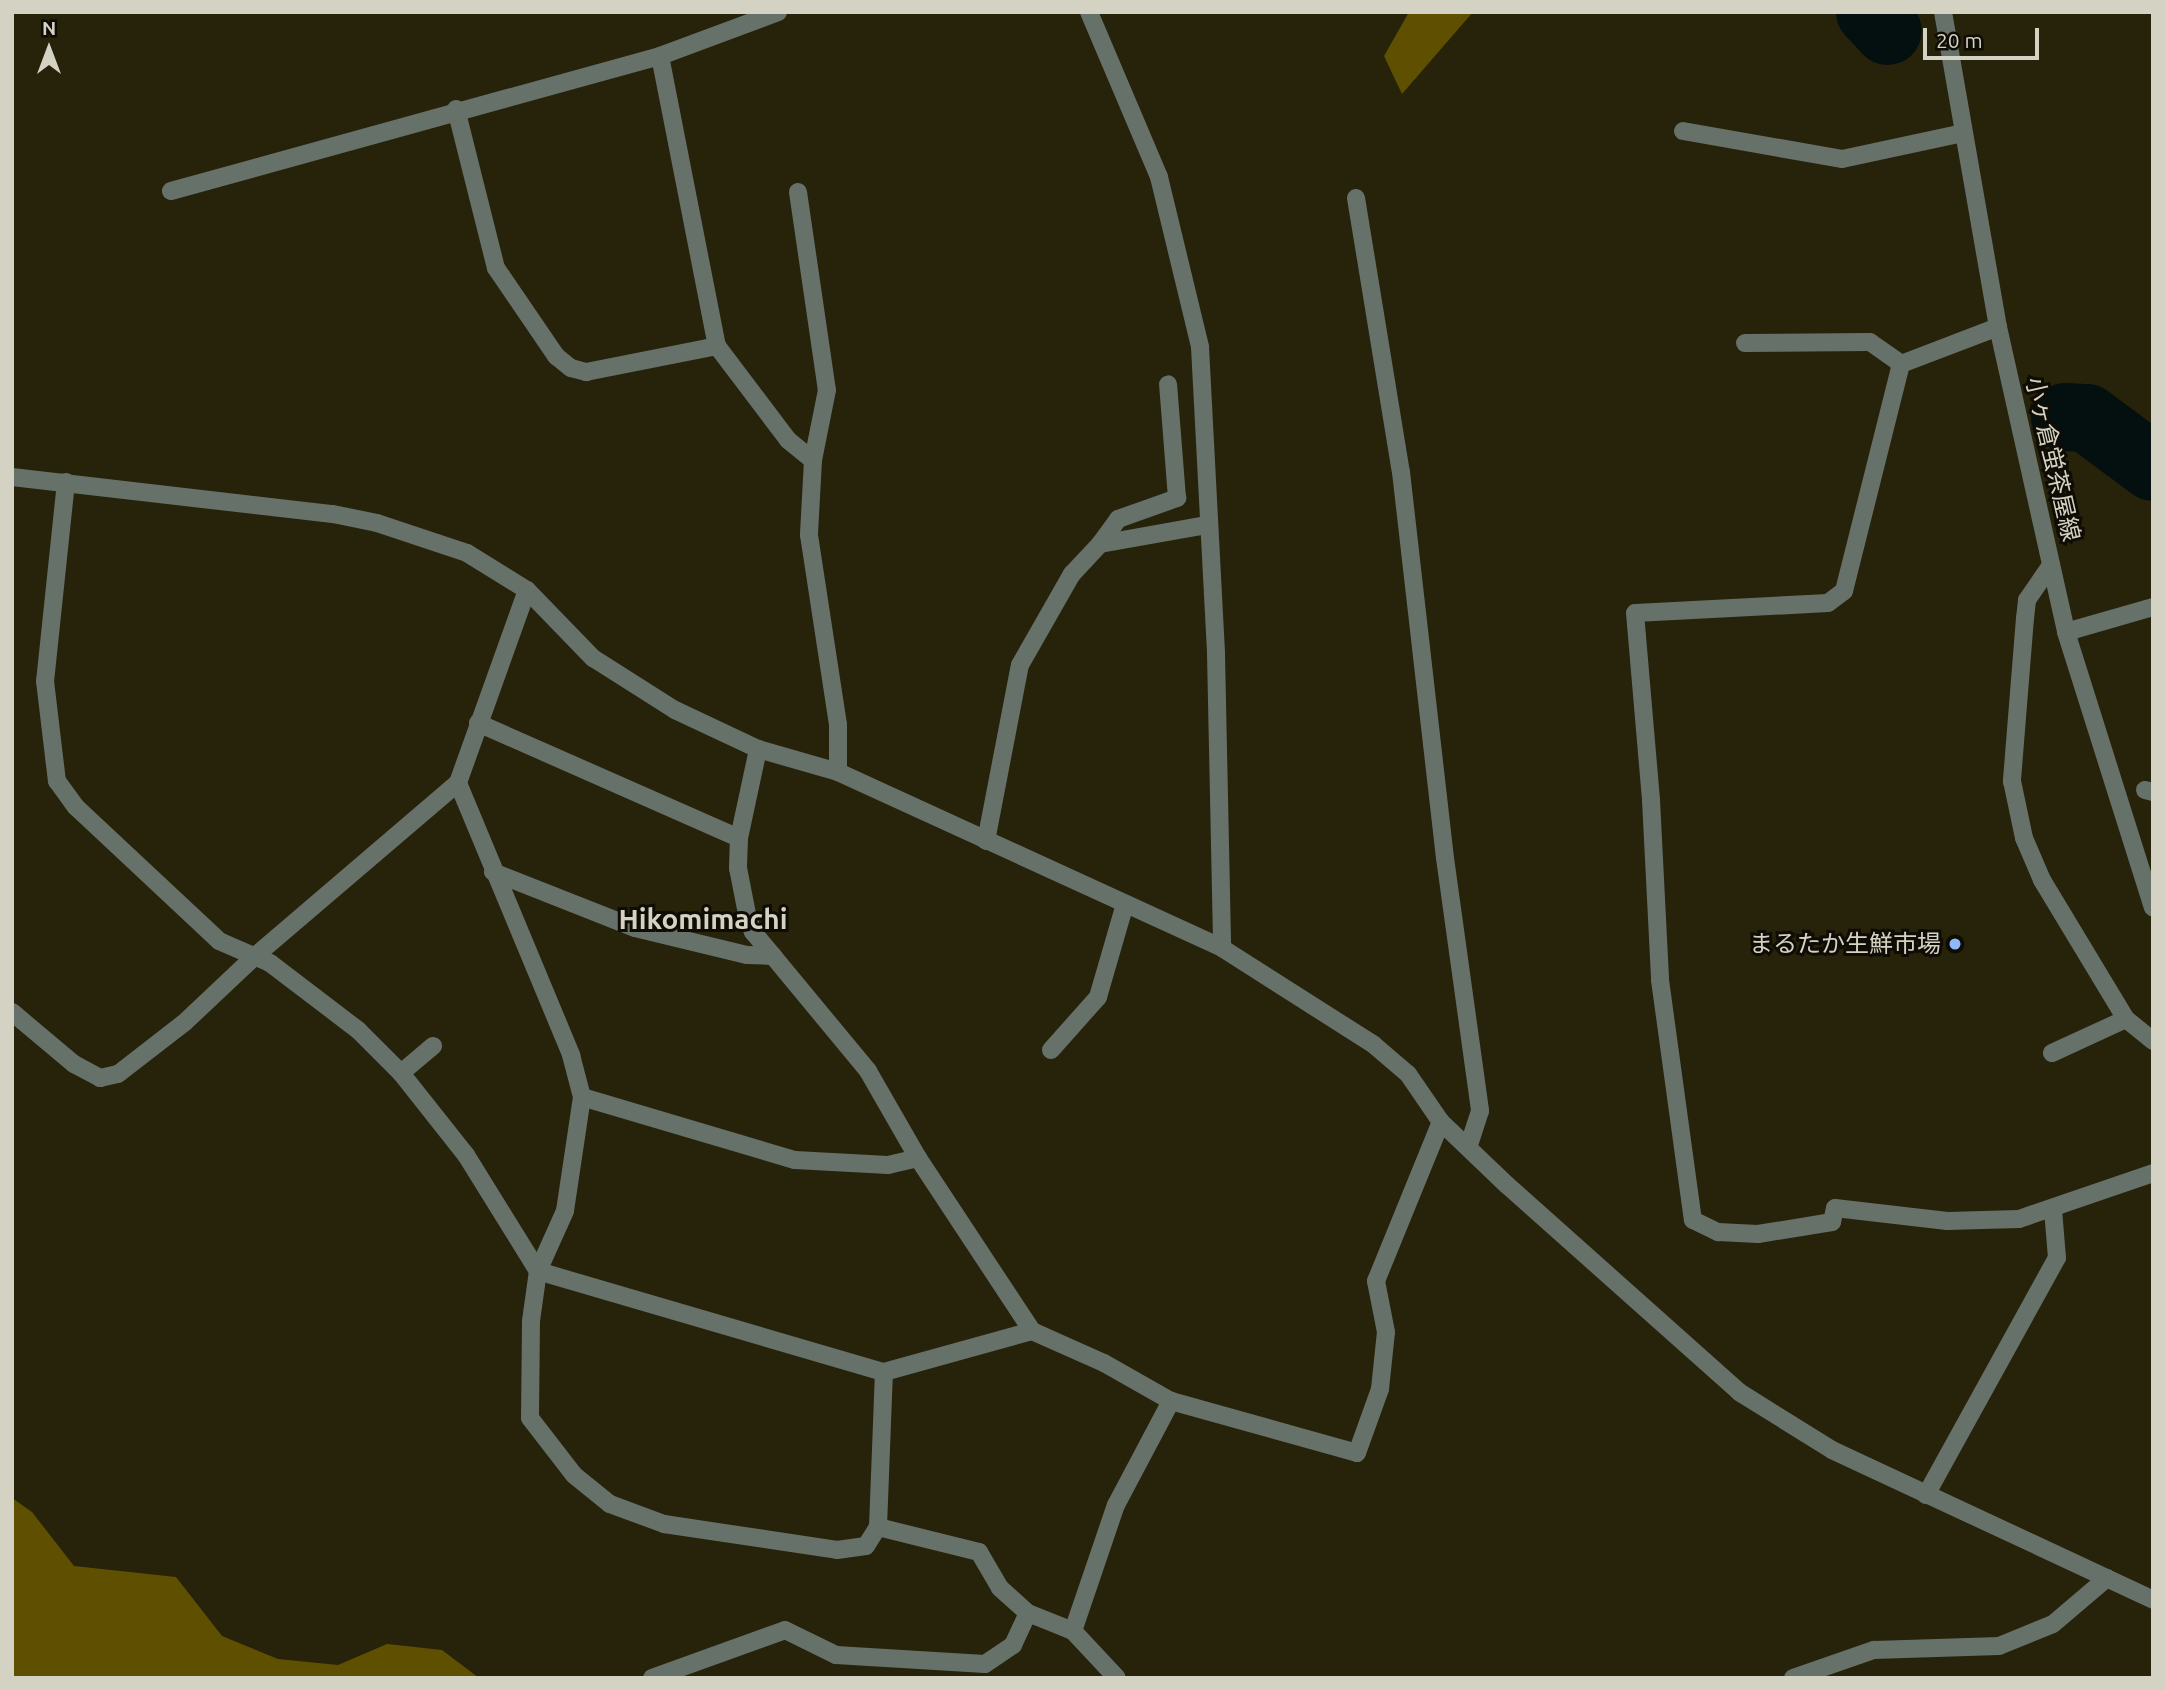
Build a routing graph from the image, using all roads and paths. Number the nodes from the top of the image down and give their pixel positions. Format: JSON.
{"nodes":[{"id":1,"x":778,"y":12,"type":"edge"},
{"id":2,"x":1089,"y":12,"type":"edge"},
{"id":3,"x":1943,"y":12,"type":"edge"},
{"id":4,"x":660,"y":56,"type":"junction"},
{"id":5,"x":456,"y":109,"type":"junction"},
{"id":6,"x":1683,"y":131,"type":"dead end"},
{"id":7,"x":1963,"y":133,"type":"junction"},
{"id":8,"x":171,"y":191,"type":"dead end"},
{"id":9,"x":798,"y":192,"type":"dead end"},
{"id":10,"x":1356,"y":198,"type":"dead end"},
{"id":11,"x":1998,"y":327,"type":"junction"},
{"id":12,"x":1745,"y":343,"type":"dead end"},
{"id":13,"x":717,"y":345,"type":"junction"},
{"id":14,"x":1901,"y":364,"type":"junction"},
{"id":15,"x":1168,"y":384,"type":"dead end"},
{"id":16,"x":813,"y":460,"type":"junction"},
{"id":17,"x":12,"y":477,"type":"edge"},
{"id":18,"x":66,"y":482,"type":"junction"},
{"id":19,"x":1207,"y":525,"type":"junction"},
{"id":20,"x":1100,"y":544,"type":"junction"},
{"id":21,"x":2051,"y":565,"type":"junction"},
{"id":22,"x":527,"y":590,"type":"junction"},
{"id":23,"x":2153,"y":607,"type":"edge"},
{"id":24,"x":2066,"y":632,"type":"junction"},
{"id":25,"x":478,"y":723,"type":"junction"},
{"id":26,"x":758,"y":749,"type":"junction"},
{"id":27,"x":838,"y":772,"type":"junction"},
{"id":28,"x":458,"y":783,"type":"junction"},
{"id":29,"x":739,"y":838,"type":"junction"},
{"id":30,"x":986,"y":841,"type":"junction"},
{"id":31,"x":493,"y":872,"type":"junction"},
{"id":32,"x":1125,"y":904,"type":"junction"},
{"id":33,"x":2153,"y":908,"type":"edge"},
{"id":34,"x":1222,"y":948,"type":"junction"},
{"id":35,"x":773,"y":956,"type":"junction"},
{"id":36,"x":254,"y":957,"type":"junction"},
{"id":37,"x":12,"y":1012,"type":"edge"},
{"id":38,"x":2126,"y":1019,"type":"junction"},
{"id":39,"x":2153,"y":1041,"type":"edge"},
{"id":40,"x":433,"y":1046,"type":"dead end"},
{"id":41,"x":1051,"y":1050,"type":"dead end"},
{"id":42,"x":2052,"y":1053,"type":"dead end"},
{"id":43,"x":401,"y":1073,"type":"junction"},
{"id":44,"x":582,"y":1097,"type":"junction"},
{"id":45,"x":1441,"y":1122,"type":"junction"},
{"id":46,"x":1468,"y":1147,"type":"junction"},
{"id":47,"x":918,"y":1158,"type":"junction"},
{"id":48,"x":2153,"y":1172,"type":"edge"},
{"id":49,"x":2053,"y":1209,"type":"junction"},
{"id":50,"x":538,"y":1271,"type":"junction"},
{"id":51,"x":1032,"y":1331,"type":"junction"},
{"id":52,"x":884,"y":1372,"type":"junction"},
{"id":53,"x":1171,"y":1401,"type":"junction"},
{"id":54,"x":1926,"y":1495,"type":"junction"},
{"id":55,"x":878,"y":1527,"type":"junction"},
{"id":56,"x":2107,"y":1578,"type":"junction"},
{"id":57,"x":2153,"y":1600,"type":"edge"},
{"id":58,"x":1028,"y":1614,"type":"junction"},
{"id":59,"x":1073,"y":1631,"type":"junction"},
{"id":60,"x":652,"y":1678,"type":"edge"},
{"id":61,"x":1117,"y":1678,"type":"edge"},
{"id":62,"x":1793,"y":1678,"type":"edge"}],
"edges":[{"from":1,"to":4,"type":"street"},
{"from":2,"to":19,"type":"street"},
{"from":3,"to":7,"type":"street","name":"小ヶ倉蛍茶屋線"},
{"from":4,"to":5,"type":"street"},
{"from":4,"to":13,"type":"street"},
{"from":5,"to":8,"type":"street"},
{"from":5,"to":13,"type":"street"},
{"from":6,"to":7,"type":"street"},
{"from":7,"to":11,"type":"street","name":"小ヶ倉蛍茶屋線"},
{"from":9,"to":16,"type":"street"},
{"from":10,"to":46,"type":"street"},
{"from":11,"to":14,"type":"street"},
{"from":11,"to":21,"type":"street","name":"小ヶ倉蛍茶屋線"},
{"from":12,"to":14,"type":"street"},
{"from":13,"to":16,"type":"street"},
{"from":14,"to":49,"type":"street"},
{"from":15,"to":20,"type":"street"},
{"from":16,"to":27,"type":"street"},
{"from":17,"to":18,"type":"street"},
{"from":18,"to":22,"type":"street"},
{"from":18,"to":36,"type":"street"},
{"from":19,"to":20,"type":"street"},
{"from":19,"to":34,"type":"street"},
{"from":20,"to":30,"type":"street"},
{"from":21,"to":24,"type":"street","name":"小ヶ倉蛍茶屋線"},
{"from":21,"to":38,"type":"street"},
{"from":22,"to":25,"type":"street"},
{"from":22,"to":26,"type":"street"},
{"from":23,"to":24,"type":"street"},
{"from":24,"to":33,"type":"street","name":"小ヶ倉蛍茶屋線"},
{"from":25,"to":28,"type":"street"},
{"from":25,"to":29,"type":"street"},
{"from":26,"to":27,"type":"street"},
{"from":26,"to":29,"type":"street"},
{"from":27,"to":30,"type":"street"},
{"from":28,"to":31,"type":"street"},
{"from":28,"to":36,"type":"street"},
{"from":29,"to":35,"type":"street"},
{"from":30,"to":32,"type":"street"},
{"from":31,"to":35,"type":"street"},
{"from":31,"to":44,"type":"street"},
{"from":32,"to":34,"type":"street"},
{"from":32,"to":41,"type":"street"},
{"from":34,"to":45,"type":"street"},
{"from":35,"to":47,"type":"street"},
{"from":36,"to":37,"type":"street"},
{"from":36,"to":43,"type":"street"},
{"from":38,"to":39,"type":"street"},
{"from":38,"to":42,"type":"street"},
{"from":40,"to":43,"type":"street"},
{"from":43,"to":50,"type":"street"},
{"from":44,"to":47,"type":"street"},
{"from":44,"to":50,"type":"street"},
{"from":45,"to":46,"type":"street"},
{"from":45,"to":53,"type":"street"},
{"from":46,"to":54,"type":"street"},
{"from":47,"to":51,"type":"street"},
{"from":48,"to":49,"type":"street"},
{"from":49,"to":54,"type":"street"},
{"from":50,"to":52,"type":"street"},
{"from":50,"to":55,"type":"street"},
{"from":51,"to":52,"type":"street"},
{"from":51,"to":53,"type":"street"},
{"from":52,"to":55,"type":"street"},
{"from":53,"to":59,"type":"street"},
{"from":54,"to":56,"type":"street"},
{"from":55,"to":58,"type":"street"},
{"from":56,"to":57,"type":"street"},
{"from":56,"to":62,"type":"street"},
{"from":58,"to":59,"type":"street"},
{"from":58,"to":60,"type":"street"},
{"from":59,"to":61,"type":"street"}]}
